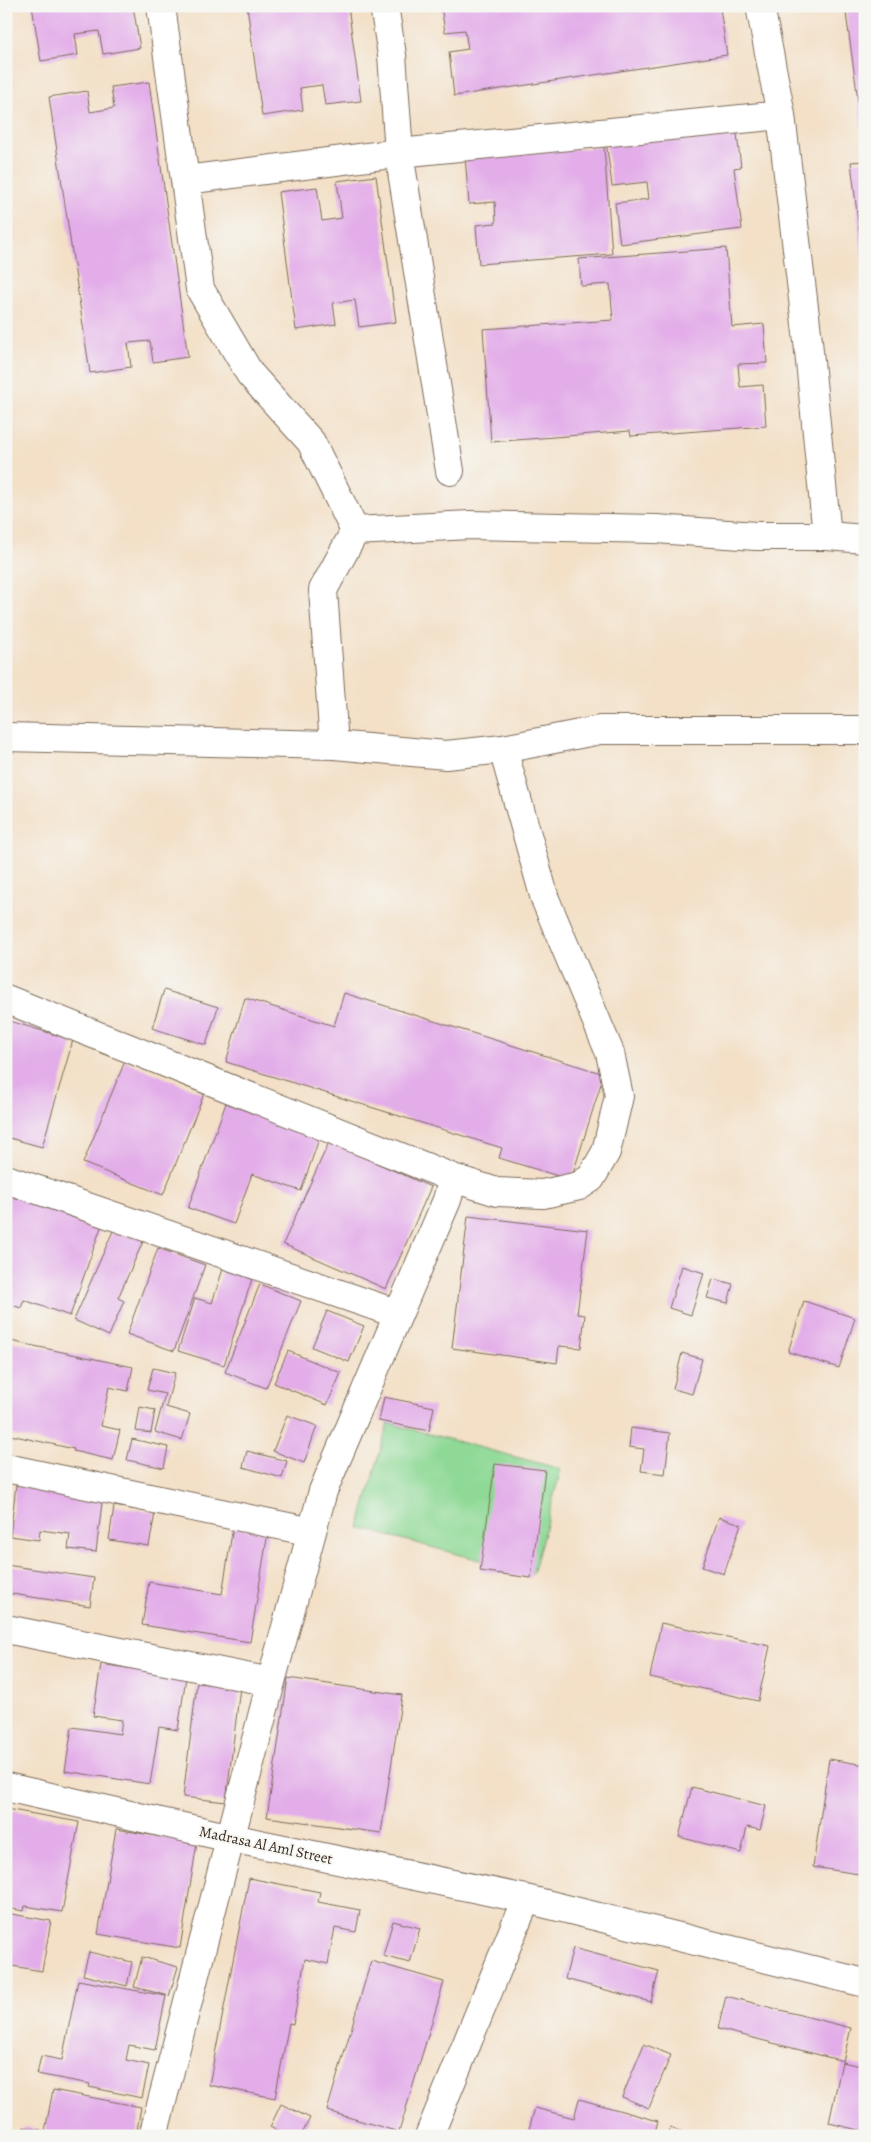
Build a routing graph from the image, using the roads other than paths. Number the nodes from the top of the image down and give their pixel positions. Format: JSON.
{"nodes":[{"id":1,"x":161,"y":6,"type":"edge"},
{"id":2,"x":384,"y":6,"type":"edge"},
{"id":3,"x":760,"y":6,"type":"edge"},
{"id":4,"x":781,"y":115,"type":"junction"},
{"id":5,"x":399,"y":153,"type":"junction"},
{"id":6,"x":184,"y":180,"type":"junction"},
{"id":7,"x":450,"y":471,"type":"dead end"},
{"id":8,"x":354,"y":532,"type":"junction"},
{"id":9,"x":827,"y":536,"type":"junction"},
{"id":10,"x":865,"y":539,"type":"edge"},
{"id":11,"x":865,"y":730,"type":"edge"},
{"id":12,"x":6,"y":737,"type":"edge"},
{"id":13,"x":334,"y":745,"type":"junction"},
{"id":14,"x":503,"y":749,"type":"junction"},
{"id":15,"x":6,"y":999,"type":"edge"},
{"id":16,"x":453,"y":1178,"type":"junction"},
{"id":17,"x":6,"y":1180,"type":"edge"},
{"id":18,"x":398,"y":1314,"type":"junction"},
{"id":19,"x":6,"y":1468,"type":"edge"},
{"id":20,"x":312,"y":1532,"type":"junction"},
{"id":21,"x":6,"y":1629,"type":"edge"},
{"id":22,"x":271,"y":1682,"type":"junction"},
{"id":23,"x":6,"y":1787,"type":"edge"},
{"id":24,"x":231,"y":1838,"type":"junction"},
{"id":25,"x":526,"y":1899,"type":"junction"},
{"id":26,"x":865,"y":1983,"type":"edge"},
{"id":27,"x":153,"y":2136,"type":"edge"},
{"id":28,"x":429,"y":2136,"type":"edge"}],
"edges":[{"from":1,"to":6,"type":"street"},
{"from":2,"to":5,"type":"street"},
{"from":3,"to":4,"type":"street"},
{"from":4,"to":5,"type":"street"},
{"from":4,"to":9,"type":"street"},
{"from":5,"to":6,"type":"street"},
{"from":5,"to":7,"type":"street"},
{"from":6,"to":8,"type":"street"},
{"from":8,"to":9,"type":"street"},
{"from":8,"to":13,"type":"street"},
{"from":9,"to":10,"type":"street"},
{"from":11,"to":14,"type":"street"},
{"from":12,"to":13,"type":"street"},
{"from":13,"to":14,"type":"street"},
{"from":14,"to":16,"type":"street"},
{"from":15,"to":16,"type":"street"},
{"from":16,"to":18,"type":"street"},
{"from":17,"to":18,"type":"street"},
{"from":18,"to":20,"type":"street"},
{"from":19,"to":20,"type":"street"},
{"from":20,"to":22,"type":"street"},
{"from":21,"to":22,"type":"street"},
{"from":22,"to":24,"type":"street"},
{"from":23,"to":24,"type":"street","name":"Madrasa Al Aml Street"},
{"from":24,"to":25,"type":"street","name":"Madrasa Al Aml Street"},
{"from":24,"to":27,"type":"street"},
{"from":25,"to":26,"type":"street","name":"Madrasa Al Aml Street"},
{"from":25,"to":28,"type":"street"}]}
